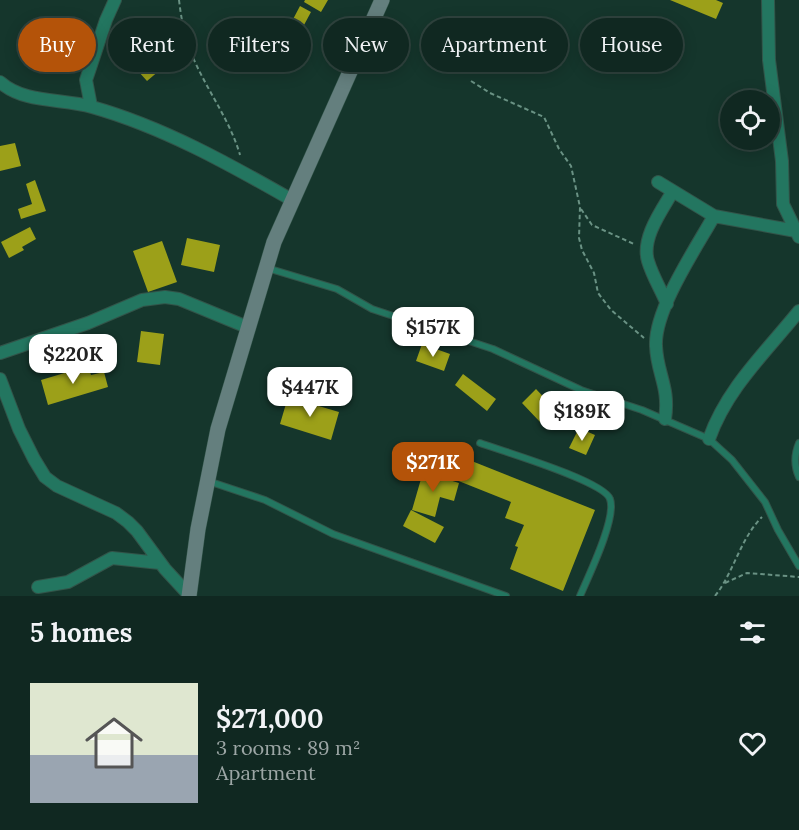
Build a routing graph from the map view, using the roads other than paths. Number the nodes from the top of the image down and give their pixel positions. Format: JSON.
{"nodes":[{"id":1,"x":115,"y":0,"type":"edge"},
{"id":2,"x":382,"y":0,"type":"edge"},
{"id":3,"x":768,"y":0,"type":"edge"},
{"id":4,"x":0,"y":82,"type":"edge"},
{"id":5,"x":91,"y":106,"type":"junction"},
{"id":6,"x":658,"y":182,"type":"dead end"},
{"id":7,"x":672,"y":191,"type":"junction"},
{"id":8,"x":292,"y":200,"type":"junction"},
{"id":9,"x":714,"y":216,"type":"junction"},
{"id":10,"x":797,"y":234,"type":"edge"},
{"id":11,"x":266,"y":267,"type":"junction"},
{"id":12,"x":667,"y":304,"type":"junction"},
{"id":13,"x":799,"y":311,"type":"edge"},
{"id":14,"x":247,"y":327,"type":"junction"},
{"id":15,"x":0,"y":353,"type":"edge"},
{"id":16,"x":0,"y":379,"type":"edge"},
{"id":17,"x":664,"y":419,"type":"junction"},
{"id":18,"x":710,"y":438,"type":"junction"},
{"id":19,"x":480,"y":443,"type":"dead end"},
{"id":20,"x":799,"y":443,"type":"edge"},
{"id":21,"x":799,"y":477,"type":"edge"},
{"id":22,"x":207,"y":481,"type":"junction"},
{"id":23,"x":160,"y":563,"type":"junction"},
{"id":24,"x":799,"y":566,"type":"edge"},
{"id":25,"x":38,"y":587,"type":"dead end"},
{"id":26,"x":189,"y":596,"type":"edge"},
{"id":27,"x":506,"y":596,"type":"edge"},
{"id":28,"x":580,"y":596,"type":"edge"}],
"edges":[{"from":1,"to":5,"type":"street"},
{"from":2,"to":8,"type":"main road"},
{"from":3,"to":10,"type":"street"},
{"from":4,"to":5,"type":"street"},
{"from":5,"to":8,"type":"street"},
{"from":6,"to":7,"type":"street"},
{"from":7,"to":9,"type":"street"},
{"from":7,"to":12,"type":"street"},
{"from":8,"to":11,"type":"main road"},
{"from":9,"to":10,"type":"street"},
{"from":9,"to":12,"type":"street"},
{"from":11,"to":14,"type":"main road"},
{"from":11,"to":17,"type":"lane"},
{"from":12,"to":17,"type":"street"},
{"from":13,"to":18,"type":"street"},
{"from":14,"to":15,"type":"street"},
{"from":14,"to":22,"type":"main road"},
{"from":16,"to":23,"type":"street"},
{"from":17,"to":18,"type":"lane"},
{"from":18,"to":24,"type":"lane"},
{"from":19,"to":28,"type":"lane"},
{"from":20,"to":21,"type":"lane"},
{"from":22,"to":26,"type":"main road"},
{"from":22,"to":27,"type":"lane"},
{"from":23,"to":25,"type":"street"},
{"from":23,"to":26,"type":"street"}]}
